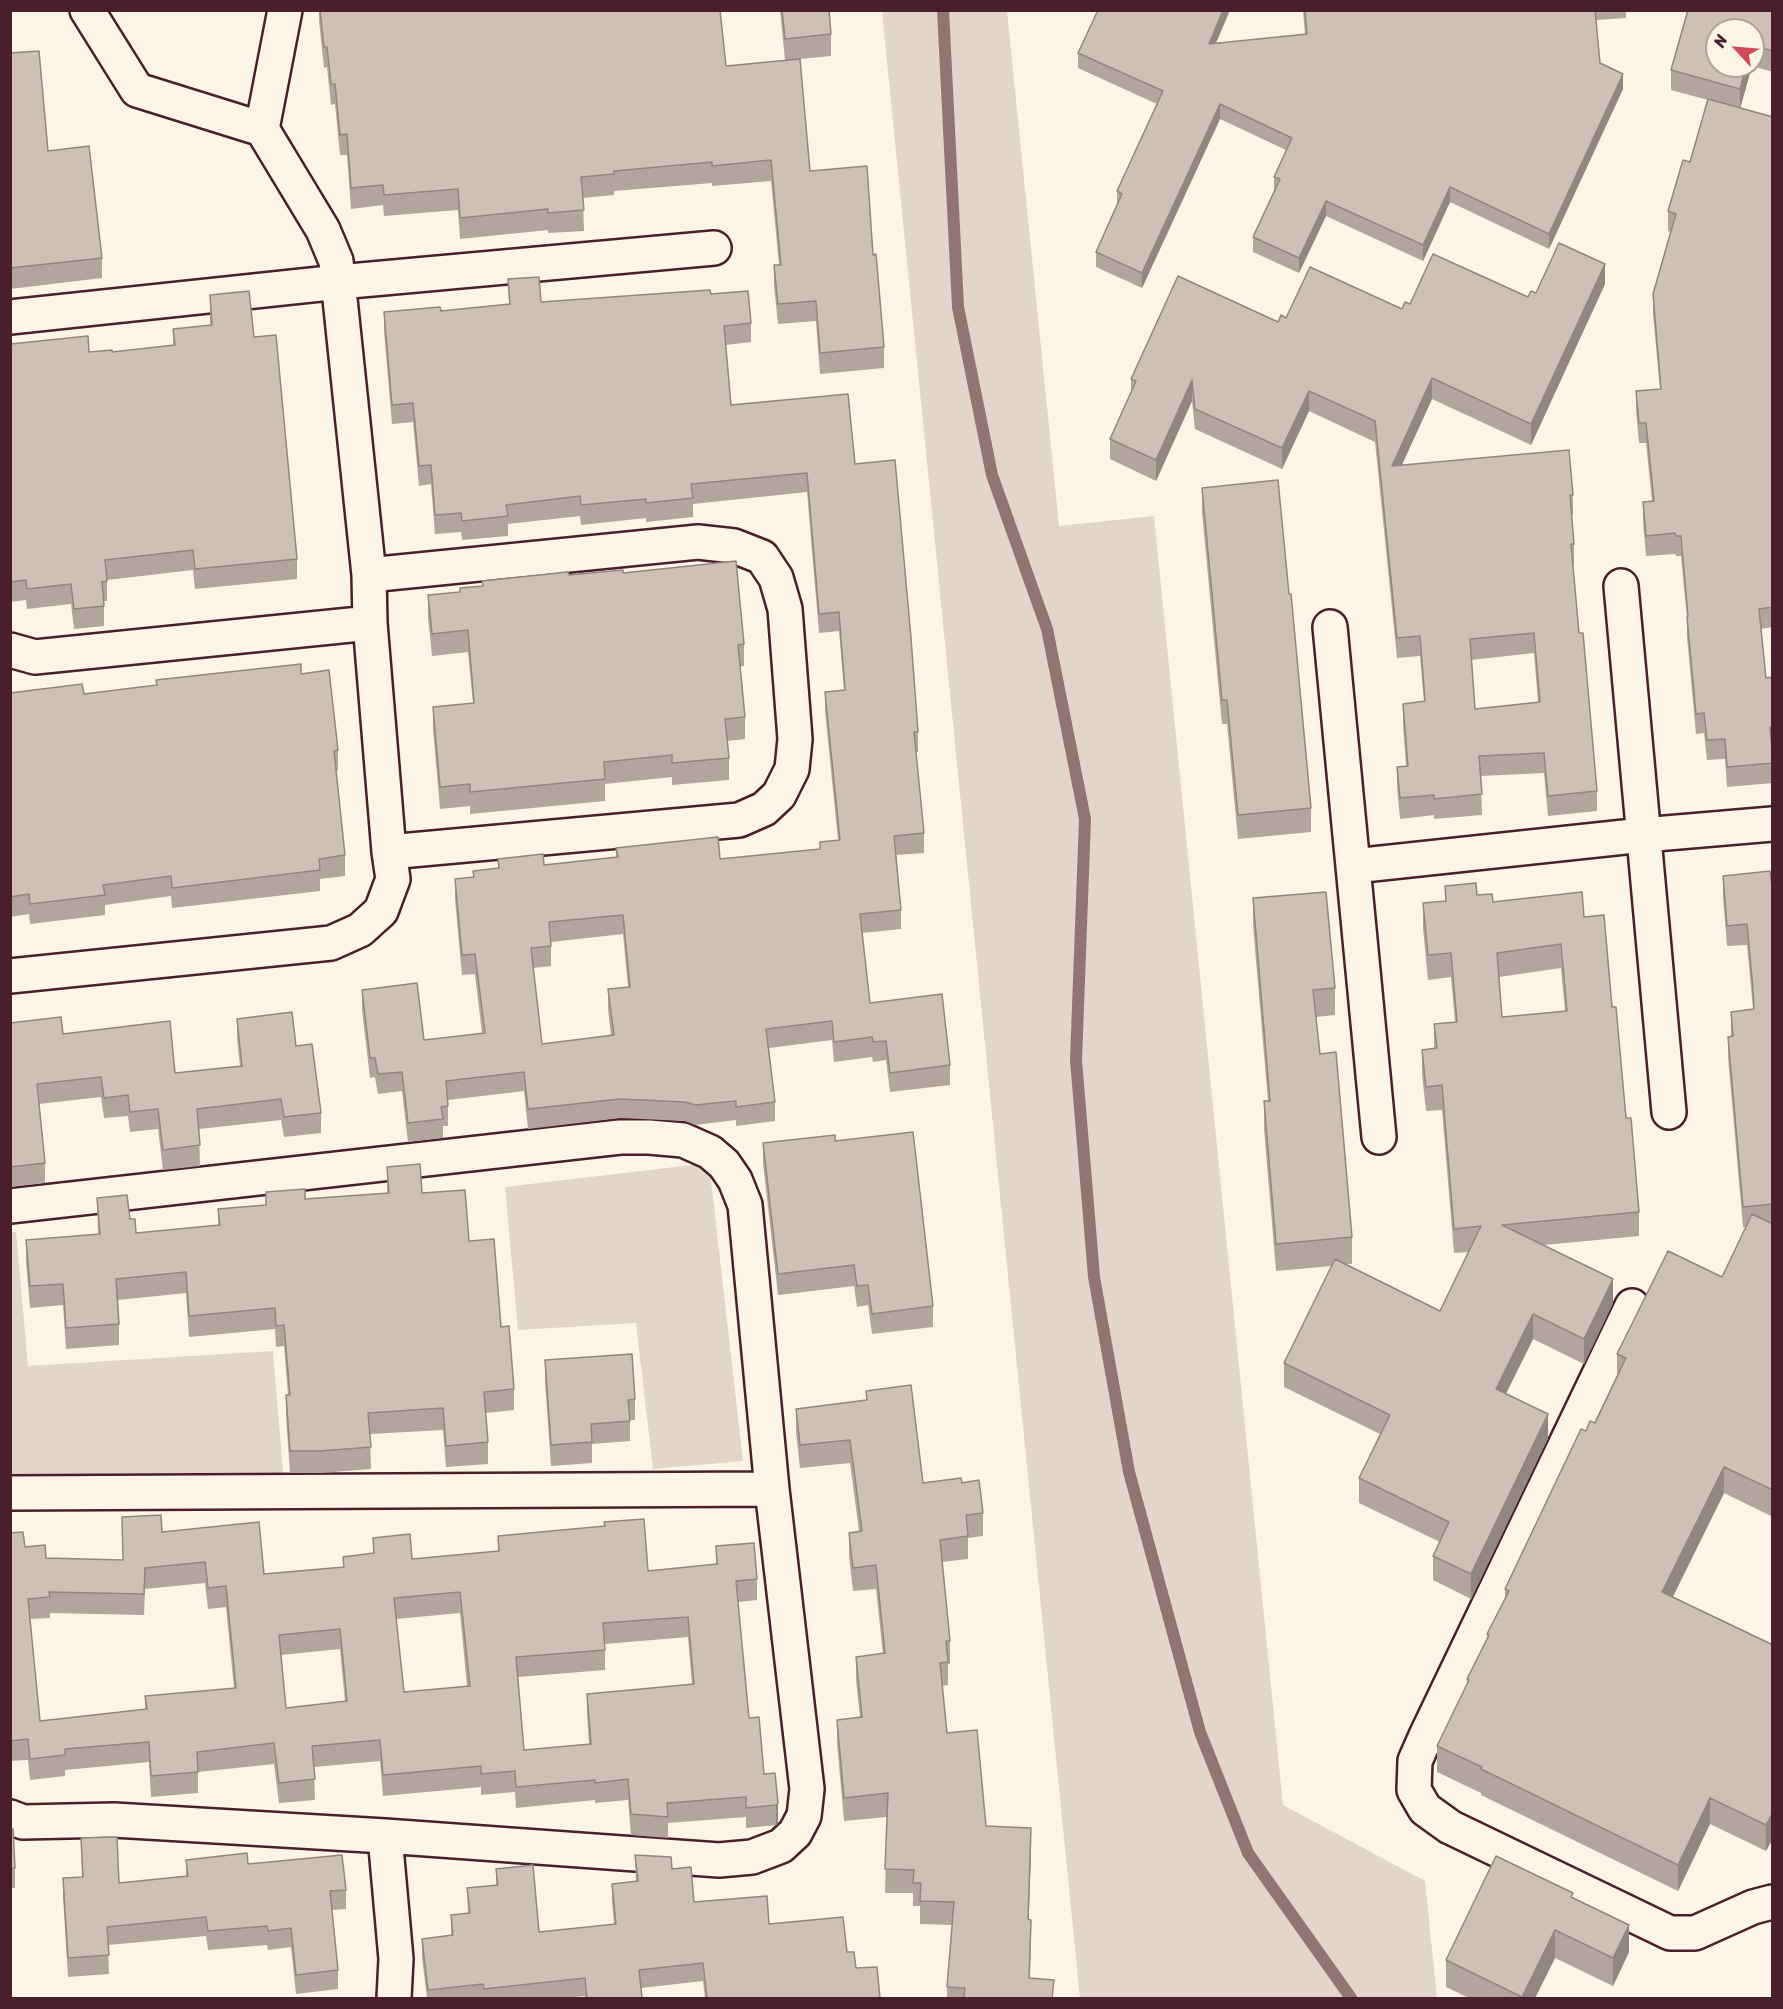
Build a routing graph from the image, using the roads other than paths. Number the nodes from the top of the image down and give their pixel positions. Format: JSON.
{"nodes":[{"id":1,"x":87,"y":10,"type":"edge"},
{"id":2,"x":285,"y":10,"type":"edge"},
{"id":3,"x":262,"y":129,"type":"junction"},
{"id":4,"x":714,"y":248,"type":"dead end"},
{"id":5,"x":339,"y":282,"type":"junction"},
{"id":6,"x":10,"y":317,"type":"edge"},
{"id":7,"x":369,"y":575,"type":"junction"},
{"id":8,"x":1621,"y":586,"type":"dead end"},
{"id":9,"x":370,"y":623,"type":"junction"},
{"id":10,"x":1330,"y":627,"type":"dead end"},
{"id":11,"x":10,"y":650,"type":"edge"},
{"id":12,"x":1773,"y":824,"type":"edge"},
{"id":13,"x":1643,"y":835,"type":"junction"},
{"id":14,"x":389,"y":852,"type":"junction"},
{"id":15,"x":1354,"y":866,"type":"junction"},
{"id":16,"x":10,"y":976,"type":"edge"},
{"id":17,"x":1669,"y":1112,"type":"dead end"},
{"id":18,"x":1379,"y":1137,"type":"dead end"},
{"id":19,"x":10,"y":1206,"type":"edge"},
{"id":20,"x":1632,"y":1306,"type":"dead end"},
{"id":21,"x":772,"y":1489,"type":"junction"},
{"id":22,"x":10,"y":1493,"type":"edge"},
{"id":23,"x":10,"y":1817,"type":"edge"},
{"id":24,"x":385,"y":1836,"type":"junction"},
{"id":25,"x":1773,"y":1902,"type":"edge"},
{"id":26,"x":394,"y":1998,"type":"edge"}],
"edges":[{"from":1,"to":3,"type":"street"},
{"from":2,"to":3,"type":"street"},
{"from":3,"to":5,"type":"street"},
{"from":4,"to":5,"type":"street"},
{"from":5,"to":6,"type":"street"},
{"from":5,"to":7,"type":"street"},
{"from":7,"to":9,"type":"street"},
{"from":7,"to":14,"type":"street"},
{"from":8,"to":13,"type":"street"},
{"from":9,"to":11,"type":"street"},
{"from":9,"to":14,"type":"street"},
{"from":10,"to":15,"type":"street"},
{"from":12,"to":13,"type":"street"},
{"from":13,"to":15,"type":"street"},
{"from":13,"to":17,"type":"street"},
{"from":14,"to":16,"type":"street"},
{"from":15,"to":18,"type":"street"},
{"from":19,"to":21,"type":"street"},
{"from":20,"to":25,"type":"street"},
{"from":21,"to":22,"type":"street"},
{"from":21,"to":24,"type":"street"},
{"from":23,"to":24,"type":"street"},
{"from":24,"to":26,"type":"street"}]}
